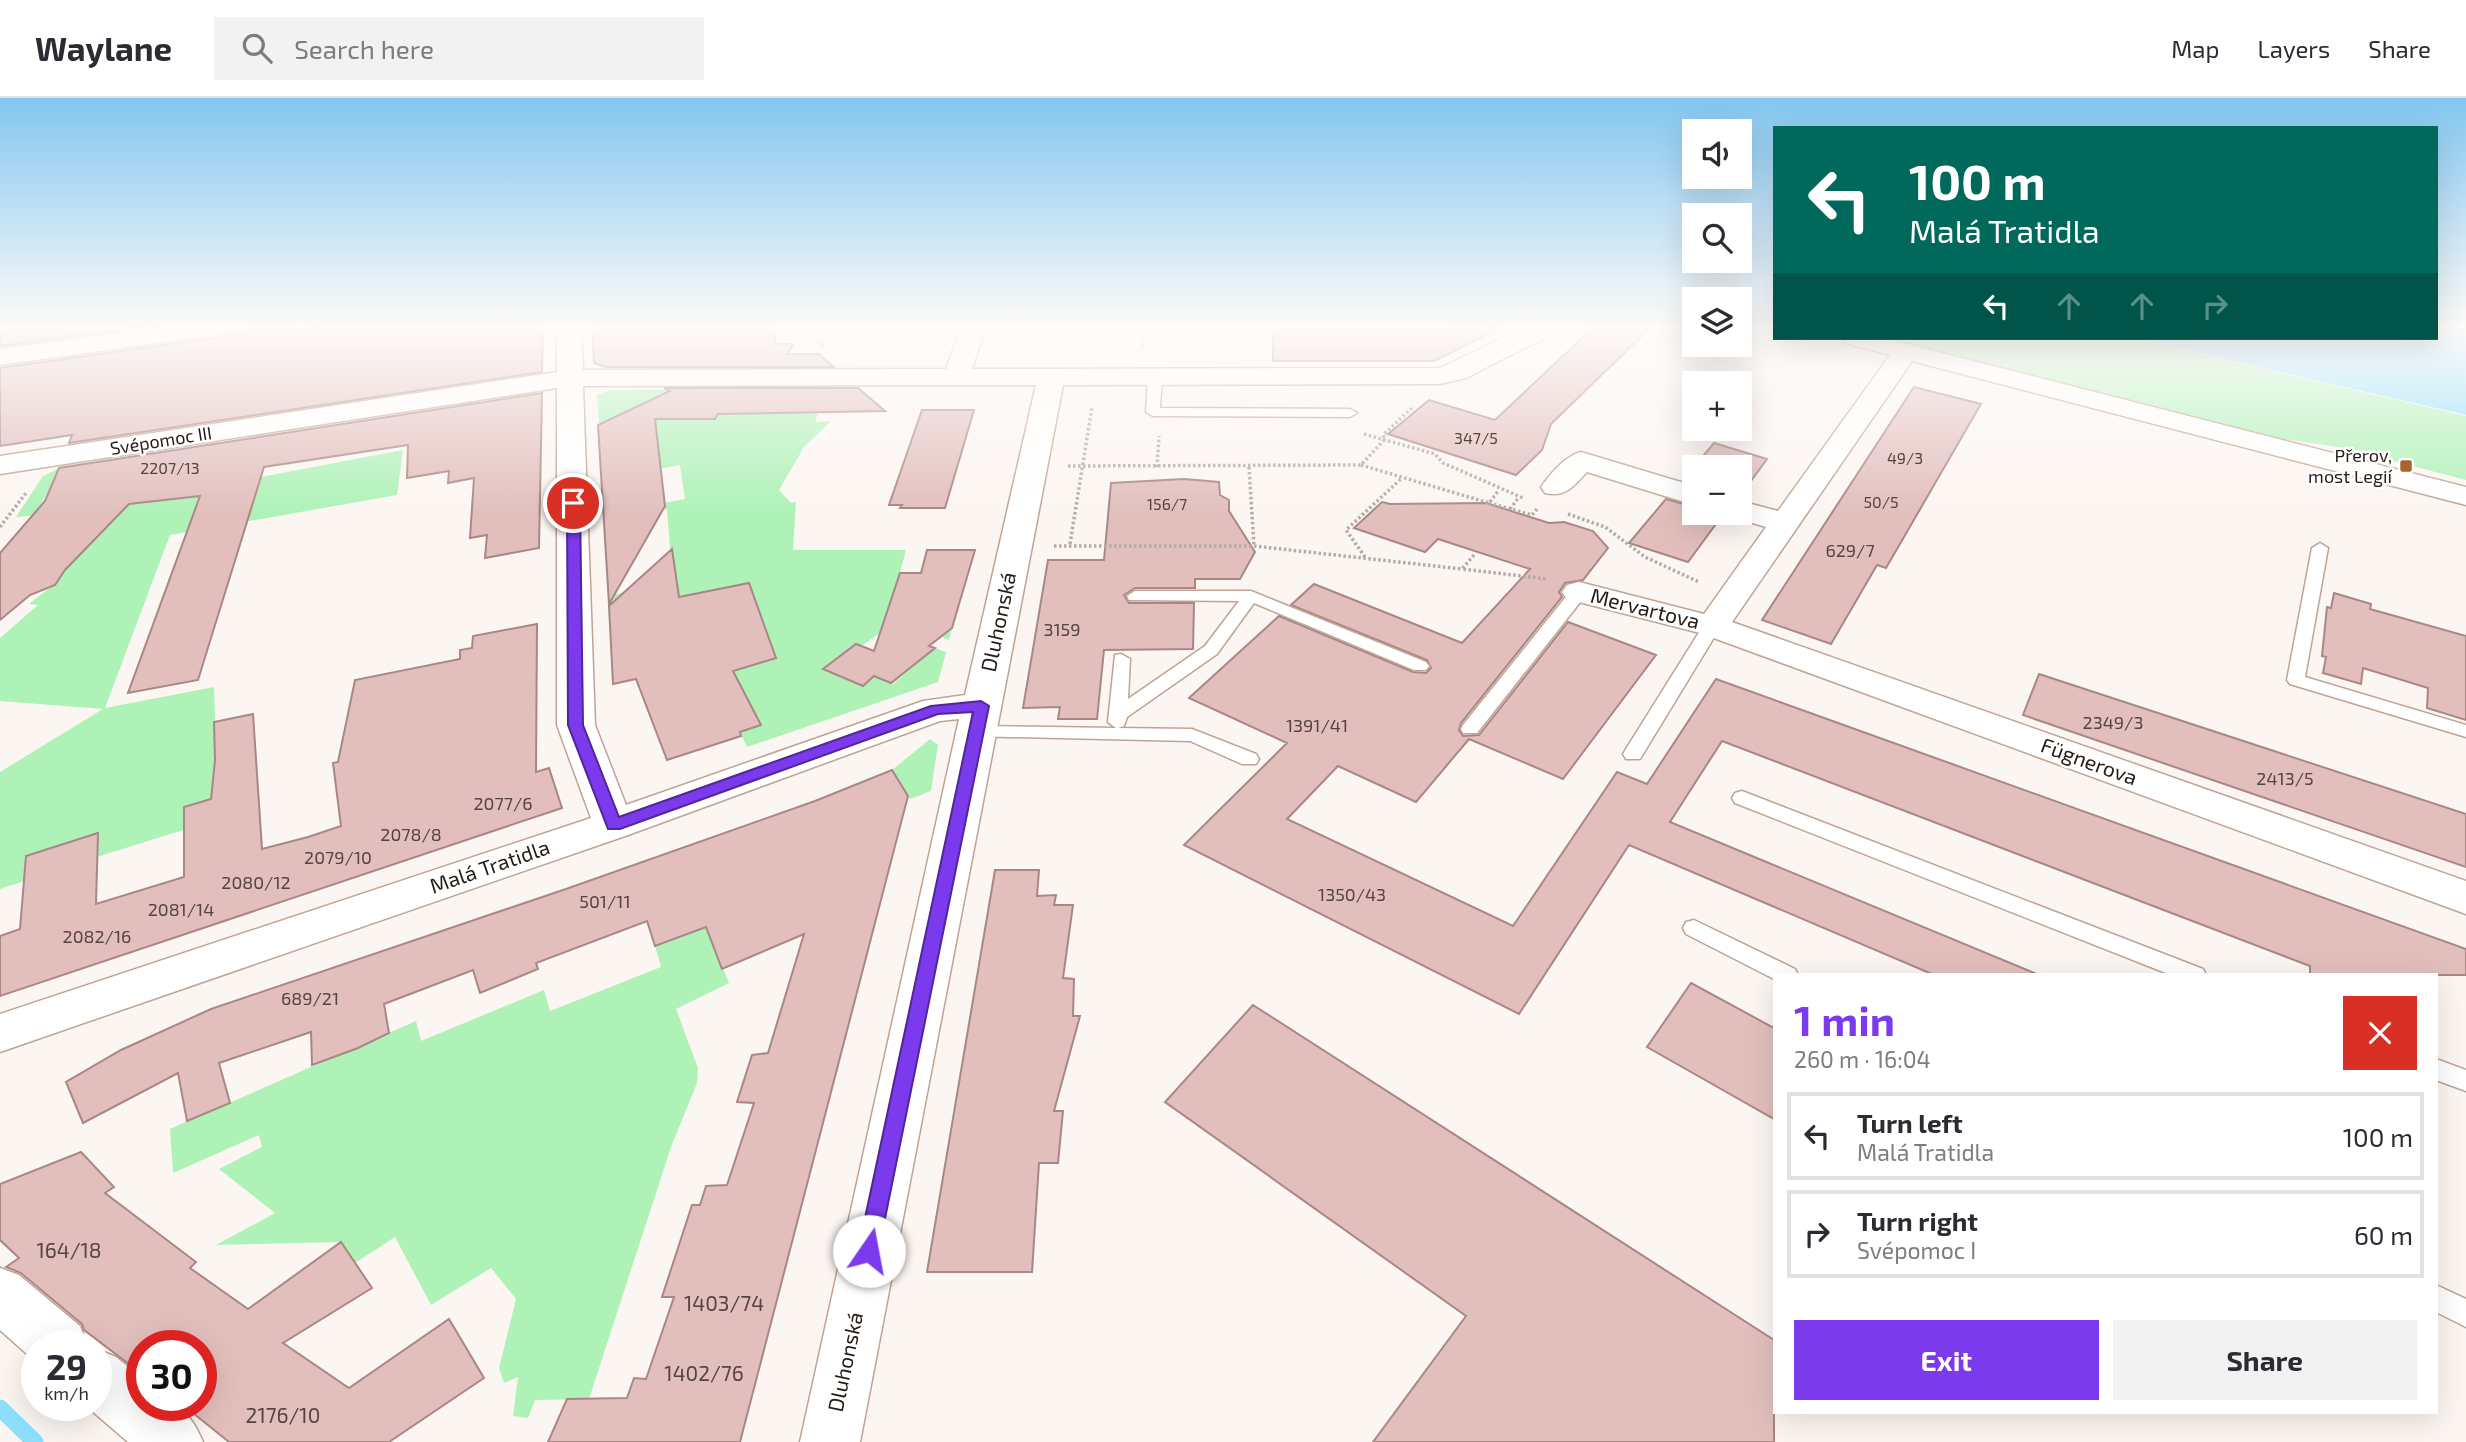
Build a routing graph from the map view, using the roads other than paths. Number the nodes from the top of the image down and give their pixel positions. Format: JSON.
{"nodes":[{"id":1,"x":509,"y":388,"type":"edge"},
{"id":2,"x":572,"y":388,"type":"edge"},
{"id":3,"x":1049,"y":388,"type":"edge"},
{"id":4,"x":1154,"y":388,"type":"edge"},
{"id":5,"x":1880,"y":388,"type":"edge"},
{"id":6,"x":2041,"y":388,"type":"edge"},
{"id":7,"x":1350,"y":413,"type":"dead end"},
{"id":8,"x":11,"y":464,"type":"edge"},
{"id":9,"x":0,"y":491,"type":"edge"},
{"id":10,"x":1682,"y":492,"type":"edge"},
{"id":11,"x":1548,"y":496,"type":"road end"},
{"id":12,"x":2466,"y":496,"type":"edge"},
{"id":13,"x":1752,"y":513,"type":"edge"},
{"id":14,"x":1785,"y":523,"type":"junction"},
{"id":15,"x":2320,"y":548,"type":"dead end"},
{"id":16,"x":1579,"y":592,"type":"joint"},
{"id":17,"x":1135,"y":596,"type":"dead end"},
{"id":18,"x":1251,"y":596,"type":"junction"},
{"id":19,"x":1712,"y":626,"type":"junction"},
{"id":20,"x":1121,"y":659,"type":"dead end"},
{"id":21,"x":1420,"y":666,"type":"dead end"},
{"id":22,"x":978,"y":719,"type":"junction"},
{"id":23,"x":1117,"y":724,"type":"junction"},
{"id":24,"x":1470,"y":729,"type":"dead end"},
{"id":25,"x":2466,"y":731,"type":"edge"},
{"id":26,"x":1633,"y":754,"type":"dead end"},
{"id":27,"x":1249,"y":759,"type":"dead end"},
{"id":28,"x":1742,"y":797,"type":"dead end"},
{"id":29,"x":614,"y":825,"type":"junction"},
{"id":30,"x":2466,"y":898,"type":"edge"},
{"id":31,"x":1695,"y":928,"type":"dead end"},
{"id":32,"x":1783,"y":973,"type":"edge"},
{"id":33,"x":2190,"y":973,"type":"edge"},
{"id":34,"x":0,"y":1033,"type":"edge"},
{"id":35,"x":2438,"y":1070,"type":"edge"},
{"id":36,"x":2466,"y":1081,"type":"edge"},
{"id":37,"x":0,"y":1294,"type":"edge"},
{"id":38,"x":2438,"y":1299,"type":"edge"},
{"id":39,"x":2466,"y":1313,"type":"edge"},
{"id":40,"x":42,"y":1330,"type":"edge"},
{"id":41,"x":112,"y":1391,"type":"edge"},
{"id":42,"x":173,"y":1442,"type":"edge"},
{"id":43,"x":830,"y":1442,"type":"edge"}],
"edges":[{"from":1,"to":8,"type":"street","name":"Svépomoc III"},
{"from":2,"to":29,"type":"street"},
{"from":3,"to":22,"type":"street","name":"Dluhonská"},
{"from":4,"to":7,"type":"lane"},
{"from":5,"to":14,"type":"street","name":"Mervartova"},
{"from":6,"to":12,"type":"street"},
{"from":8,"to":9,"type":"street"},
{"from":10,"to":11,"type":"street"},
{"from":13,"to":14,"type":"street"},
{"from":14,"to":19,"type":"street","name":"Mervartova"},
{"from":15,"to":25,"type":"lane"},
{"from":16,"to":19,"type":"street","name":"Mervartova"},
{"from":16,"to":24,"type":"lane"},
{"from":17,"to":18,"type":"lane"},
{"from":18,"to":21,"type":"lane"},
{"from":18,"to":23,"type":"lane"},
{"from":19,"to":26,"type":"lane"},
{"from":19,"to":30,"type":"street","name":"Fügnerova"},
{"from":20,"to":23,"type":"lane"},
{"from":22,"to":23,"type":"lane"},
{"from":22,"to":29,"type":"street","name":"Malá Tratidla"},
{"from":22,"to":43,"type":"street","name":"Dluhonská"},
{"from":23,"to":27,"type":"lane"},
{"from":28,"to":33,"type":"lane"},
{"from":29,"to":34,"type":"street","name":"Malá Tratidla"},
{"from":31,"to":32,"type":"lane"},
{"from":35,"to":36,"type":"lane"},
{"from":37,"to":40,"type":"street"},
{"from":38,"to":39,"type":"lane"},
{"from":41,"to":42,"type":"street"}]}
